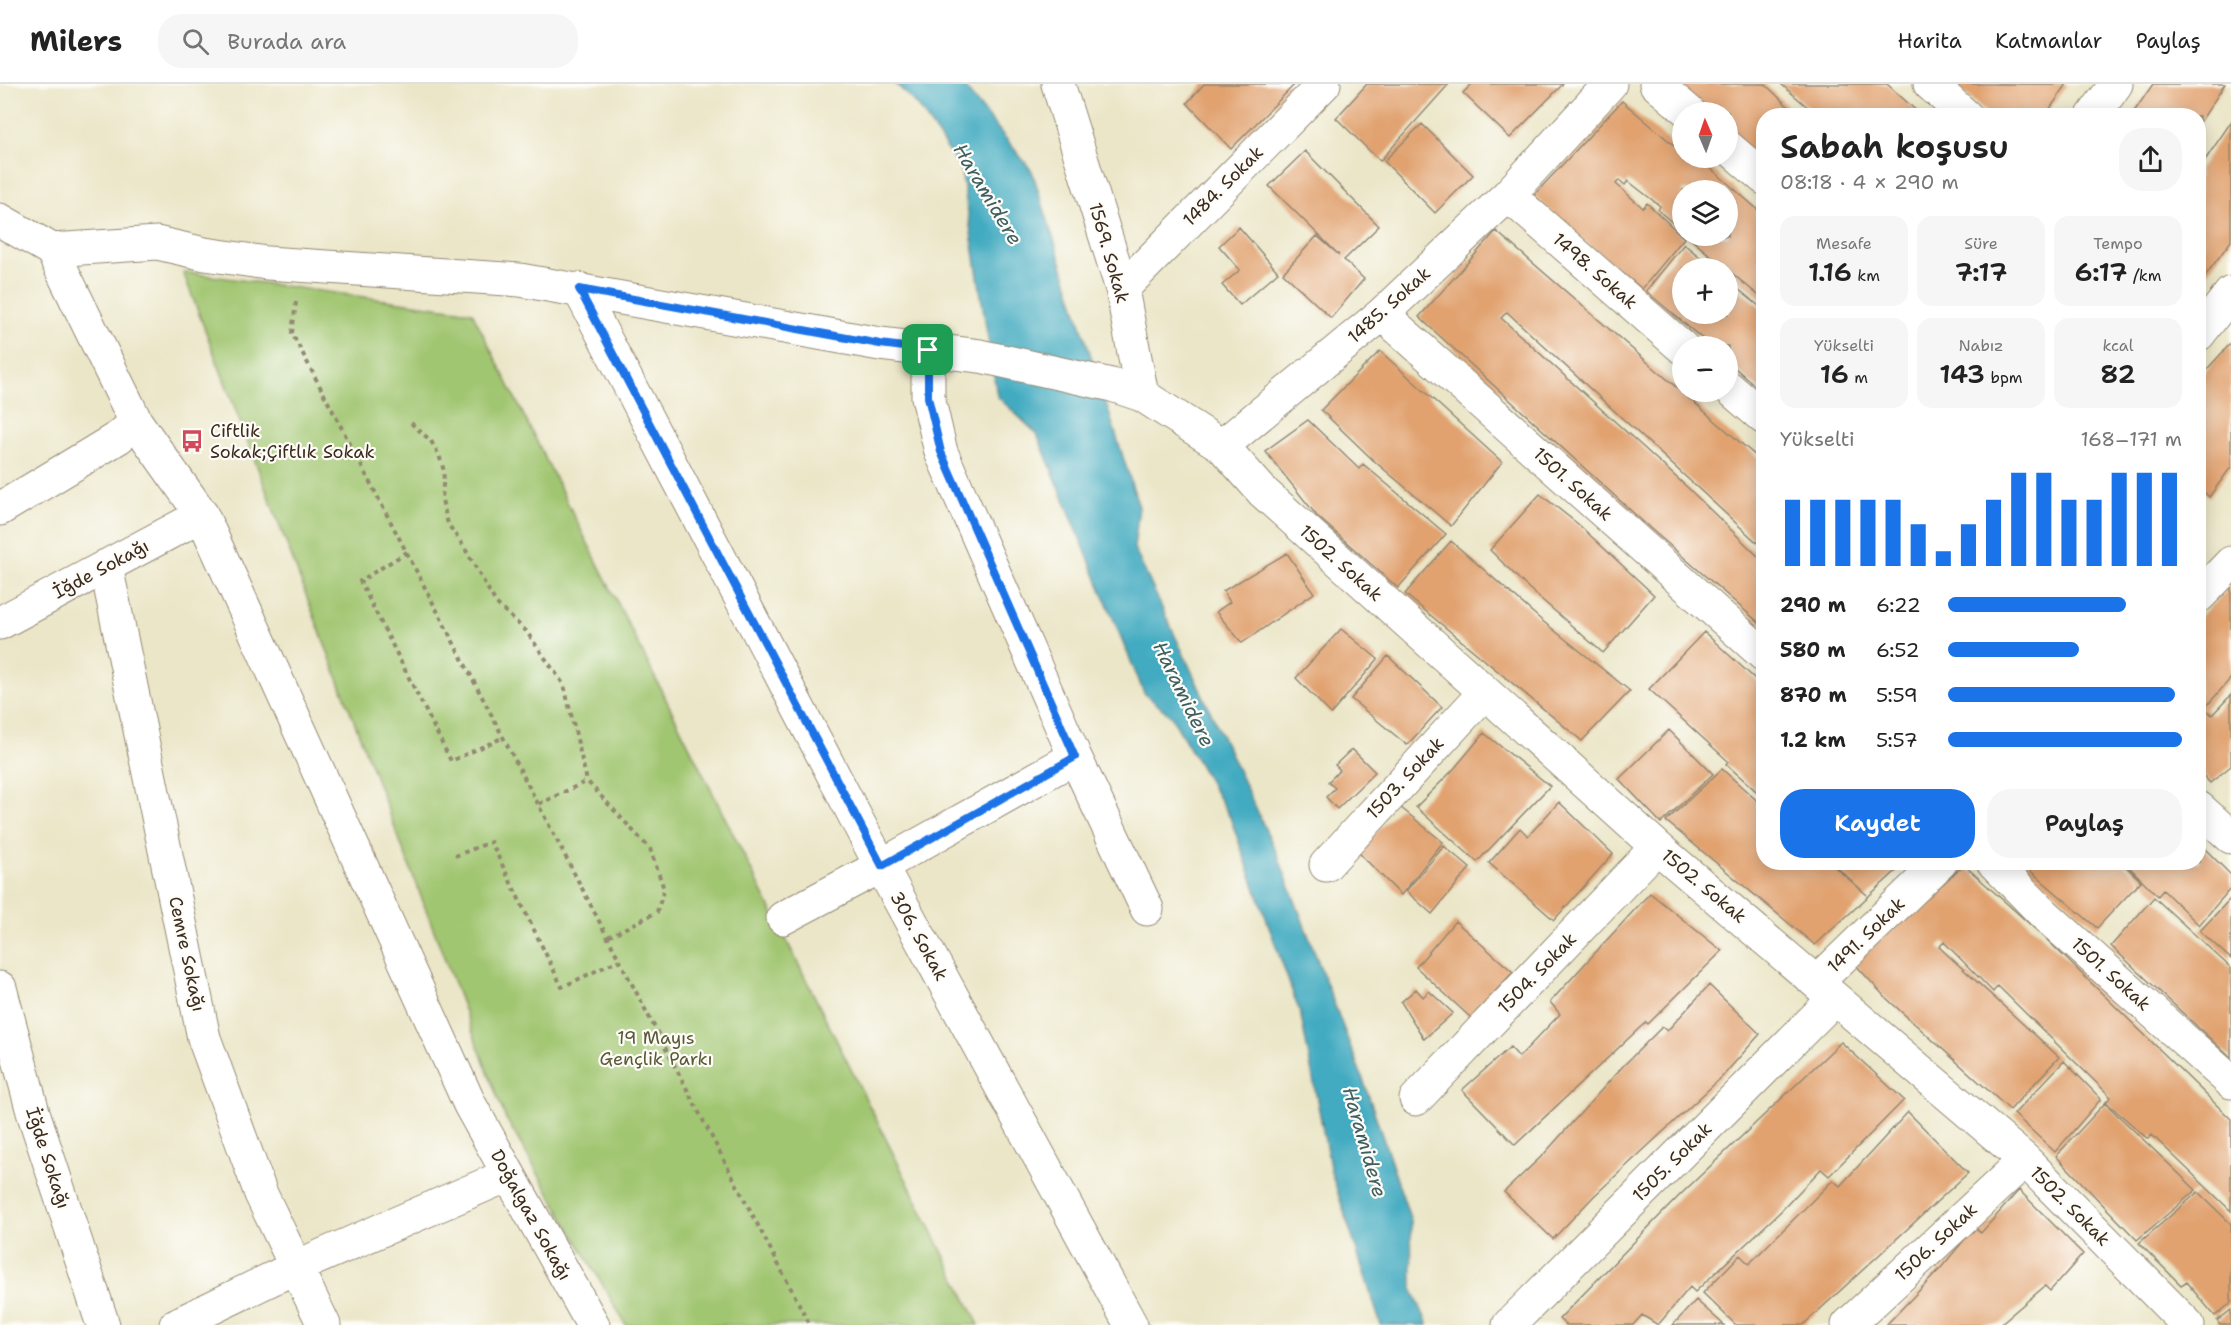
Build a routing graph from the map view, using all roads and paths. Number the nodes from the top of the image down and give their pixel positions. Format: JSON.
{"nodes":[{"id":1,"x":1324,"y":84,"type":"edge"},
{"id":2,"x":1610,"y":84,"type":"edge"},
{"id":3,"x":1656,"y":84,"type":"edge"},
{"id":4,"x":1930,"y":84,"type":"edge"},
{"id":5,"x":2116,"y":84,"type":"edge"},
{"id":6,"x":1062,"y":87,"type":"edge"},
{"id":7,"x":1677,"y":102,"type":"edge"},
{"id":8,"x":1957,"y":108,"type":"edge"},
{"id":9,"x":2099,"y":108,"type":"edge"},
{"id":10,"x":1738,"y":156,"type":"edge"},
{"id":11,"x":1756,"y":171,"type":"edge"},
{"id":12,"x":1508,"y":195,"type":"junction"},
{"id":13,"x":0,"y":220,"type":"edge"},
{"id":14,"x":52,"y":250,"type":"junction"},
{"id":15,"x":300,"y":263,"type":"junction"},
{"id":16,"x":579,"y":289,"type":"junction"},
{"id":17,"x":1122,"y":289,"type":"junction"},
{"id":18,"x":2231,"y":293,"type":"edge"},
{"id":19,"x":1382,"y":314,"type":"junction"},
{"id":20,"x":2206,"y":325,"type":"edge"},
{"id":21,"x":1672,"y":338,"type":"edge"},
{"id":22,"x":928,"y":350,"type":"junction"},
{"id":23,"x":1127,"y":390,"type":"junction"},
{"id":24,"x":1738,"y":396,"type":"edge"},
{"id":25,"x":1756,"y":411,"type":"edge"},
{"id":26,"x":136,"y":422,"type":"junction"},
{"id":27,"x":411,"y":423,"type":"dead end"},
{"id":28,"x":1222,"y":446,"type":"junction"},
{"id":29,"x":0,"y":509,"type":"edge"},
{"id":30,"x":202,"y":516,"type":"junction"},
{"id":31,"x":407,"y":552,"type":"junction"},
{"id":32,"x":2231,"y":563,"type":"edge"},
{"id":33,"x":106,"y":566,"type":"junction"},
{"id":34,"x":2206,"y":589,"type":"edge"},
{"id":35,"x":0,"y":623,"type":"edge"},
{"id":36,"x":1756,"y":648,"type":"edge"},
{"id":37,"x":1485,"y":692,"type":"junction"},
{"id":38,"x":504,"y":737,"type":"junction"},
{"id":39,"x":1075,"y":757,"type":"junction"},
{"id":40,"x":587,"y":781,"type":"junction"},
{"id":41,"x":539,"y":804,"type":"junction"},
{"id":42,"x":2206,"y":813,"type":"edge"},
{"id":43,"x":2228,"y":829,"type":"edge"},
{"id":44,"x":1657,"y":847,"type":"junction"},
{"id":45,"x":455,"y":856,"type":"dead end"},
{"id":46,"x":1326,"y":865,"type":"dead end"},
{"id":47,"x":882,"y":866,"type":"junction"},
{"id":48,"x":1934,"y":870,"type":"edge"},
{"id":49,"x":2001,"y":870,"type":"edge"},
{"id":50,"x":1147,"y":909,"type":"dead end"},
{"id":51,"x":783,"y":918,"type":"dead end"},
{"id":52,"x":608,"y":937,"type":"junction"},
{"id":53,"x":619,"y":960,"type":"junction"},
{"id":54,"x":0,"y":988,"type":"edge"},
{"id":55,"x":1825,"y":991,"type":"junction"},
{"id":56,"x":2231,"y":1082,"type":"edge"},
{"id":57,"x":1416,"y":1099,"type":"dead end"},
{"id":58,"x":2025,"y":1160,"type":"junction"},
{"id":59,"x":508,"y":1174,"type":"junction"},
{"id":60,"x":297,"y":1267,"type":"junction"},
{"id":61,"x":2184,"y":1324,"type":"edge"},
{"id":62,"x":103,"y":1325,"type":"edge"},
{"id":63,"x":176,"y":1325,"type":"edge"},
{"id":64,"x":324,"y":1325,"type":"edge"},
{"id":65,"x":593,"y":1325,"type":"edge"},
{"id":66,"x":810,"y":1325,"type":"edge"},
{"id":67,"x":1131,"y":1325,"type":"edge"},
{"id":68,"x":1509,"y":1325,"type":"edge"},
{"id":69,"x":1848,"y":1325,"type":"edge"}],
"edges":[{"from":1,"to":17,"type":"street","name":"1484. Sokak"},
{"from":2,"to":12,"type":"street","name":"1485. Sokak"},
{"from":3,"to":7,"type":"street"},
{"from":4,"to":8,"type":"street"},
{"from":5,"to":9,"type":"street"},
{"from":6,"to":17,"type":"street","name":"1569. Sokak"},
{"from":10,"to":11,"type":"street"},
{"from":12,"to":19,"type":"street","name":"1485. Sokak"},
{"from":12,"to":21,"type":"street","name":"1498. Sokak"},
{"from":13,"to":14,"type":"street"},
{"from":14,"to":15,"type":"street"},
{"from":14,"to":26,"type":"street","name":"Doğalgaz Sokağı"},
{"from":15,"to":16,"type":"street"},
{"from":15,"to":31,"type":"path"},
{"from":16,"to":22,"type":"street"},
{"from":16,"to":47,"type":"street","name":"306. Sokak"},
{"from":17,"to":23,"type":"street","name":"1569. Sokak"},
{"from":18,"to":20,"type":"street"},
{"from":19,"to":28,"type":"street","name":"1485. Sokak"},
{"from":19,"to":36,"type":"street","name":"1501. Sokak"},
{"from":22,"to":23,"type":"street"},
{"from":22,"to":39,"type":"street"},
{"from":23,"to":28,"type":"street"},
{"from":24,"to":25,"type":"street"},
{"from":26,"to":29,"type":"street"},
{"from":26,"to":30,"type":"street","name":"Doğalgaz Sokağı"},
{"from":27,"to":40,"type":"path"},
{"from":28,"to":37,"type":"street","name":"1502. Sokak"},
{"from":30,"to":33,"type":"street","name":"İğde Sokağı"},
{"from":30,"to":59,"type":"street","name":"Doğalgaz Sokağı"},
{"from":31,"to":38,"type":"path"},
{"from":31,"to":38,"type":"path"},
{"from":32,"to":34,"type":"street"},
{"from":33,"to":35,"type":"street","name":"İğde Sokağı"},
{"from":33,"to":60,"type":"street","name":"Cemre Sokağı"},
{"from":37,"to":44,"type":"street","name":"1502. Sokak"},
{"from":37,"to":46,"type":"street","name":"1503. Sokak"},
{"from":38,"to":41,"type":"path"},
{"from":39,"to":47,"type":"street"},
{"from":39,"to":50,"type":"street"},
{"from":40,"to":41,"type":"path"},
{"from":40,"to":52,"type":"path"},
{"from":41,"to":52,"type":"path"},
{"from":42,"to":43,"type":"street"},
{"from":44,"to":55,"type":"street","name":"1502. Sokak"},
{"from":44,"to":57,"type":"street","name":"1504. Sokak"},
{"from":45,"to":53,"type":"path"},
{"from":47,"to":51,"type":"street"},
{"from":47,"to":67,"type":"street","name":"306. Sokak"},
{"from":48,"to":55,"type":"street","name":"1491. Sokak"},
{"from":49,"to":56,"type":"street","name":"1501. Sokak"},
{"from":52,"to":53,"type":"path"},
{"from":53,"to":66,"type":"path"},
{"from":54,"to":62,"type":"street","name":"İğde Sokağı"},
{"from":55,"to":58,"type":"street","name":"1502. Sokak"},
{"from":55,"to":68,"type":"street","name":"1505. Sokak"},
{"from":58,"to":61,"type":"street","name":"1502. Sokak"},
{"from":58,"to":69,"type":"street","name":"1506. Sokak"},
{"from":59,"to":60,"type":"street"},
{"from":59,"to":65,"type":"street","name":"Doğalgaz Sokağı"},
{"from":60,"to":63,"type":"street"},
{"from":60,"to":64,"type":"street","name":"Cemre Sokağı"}]}
